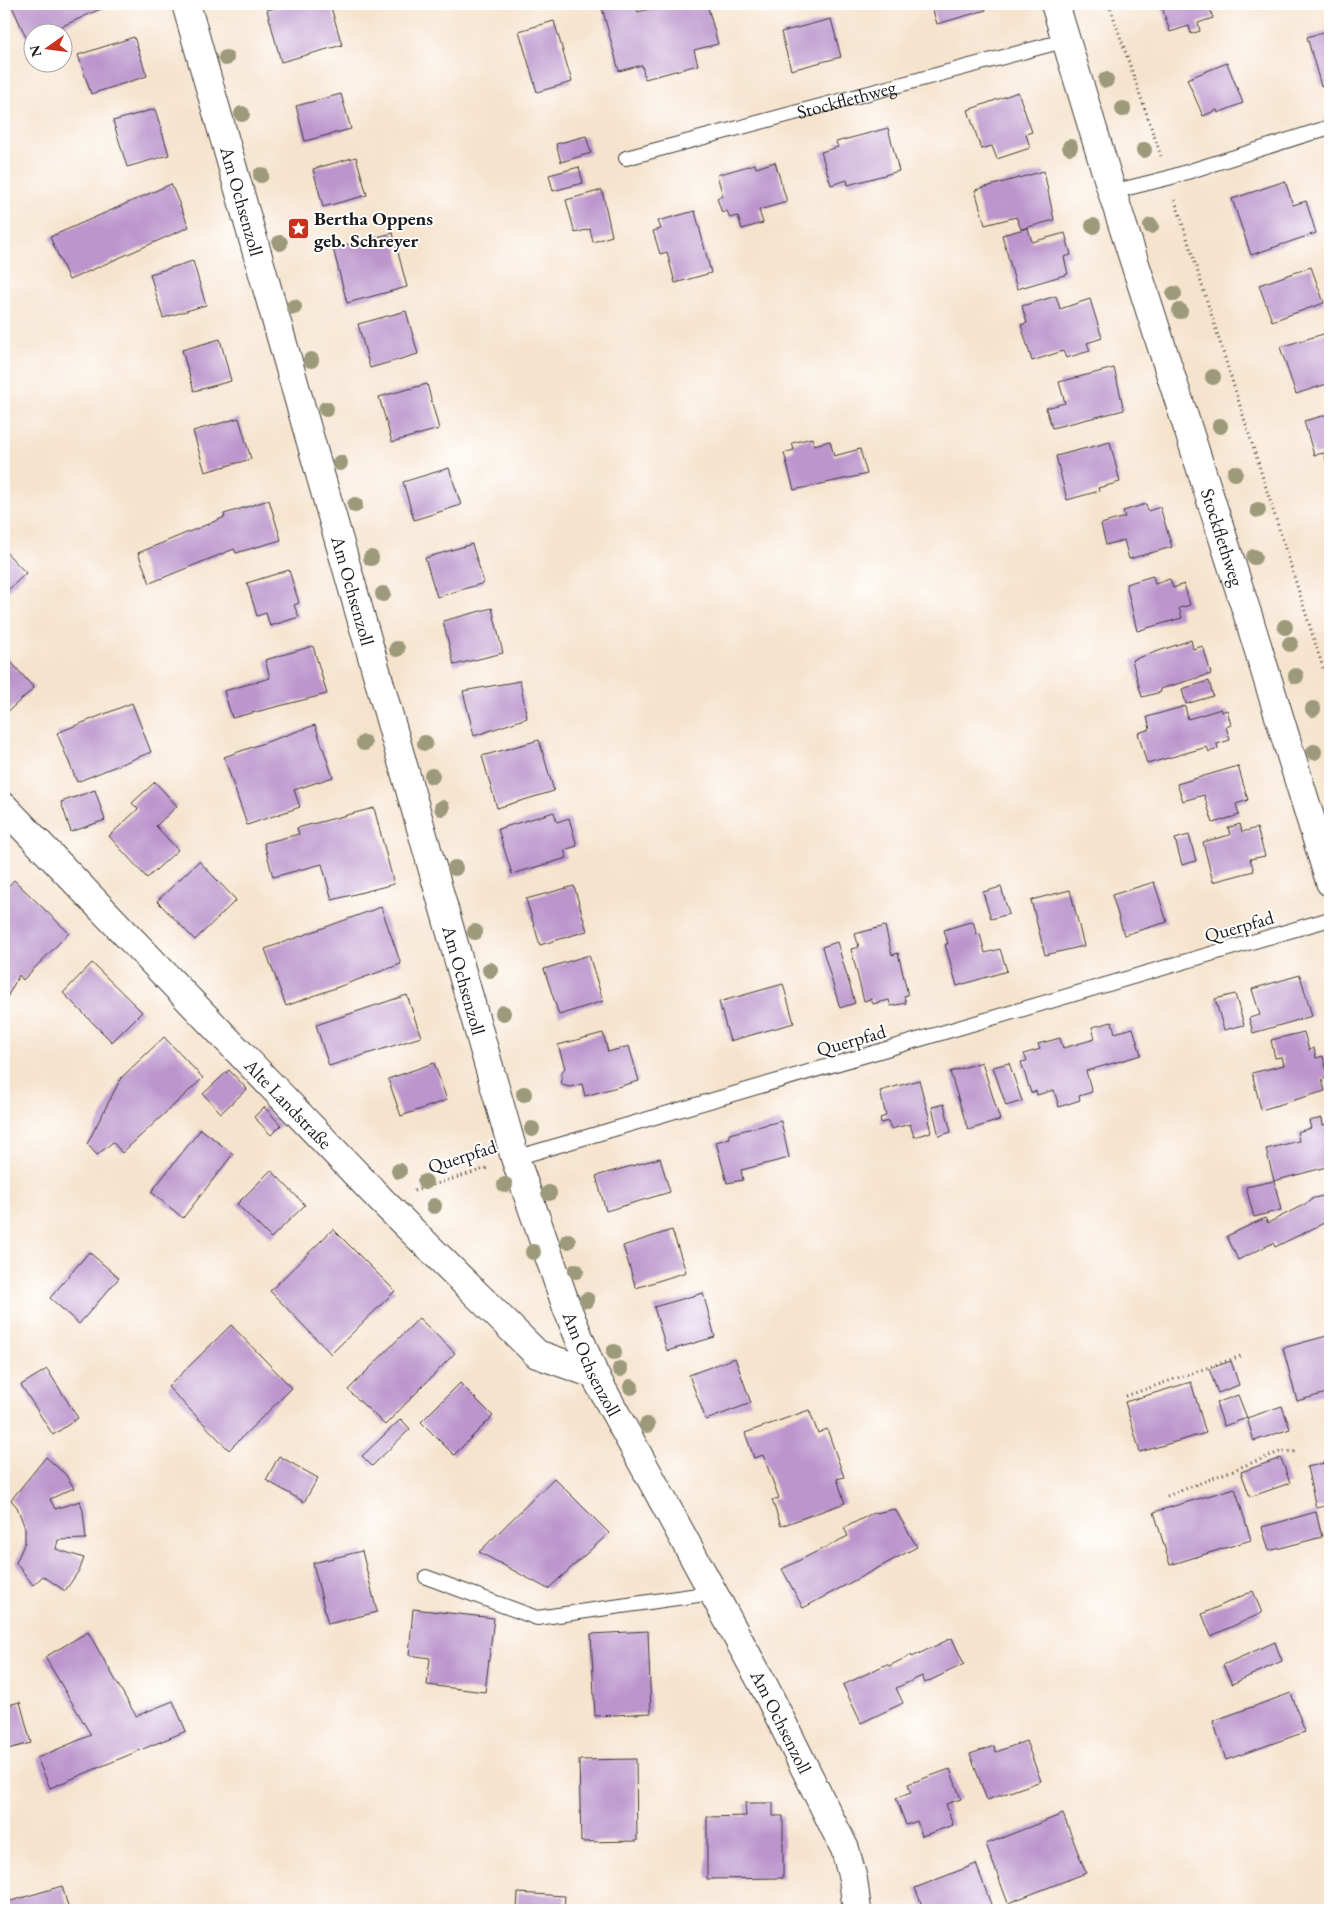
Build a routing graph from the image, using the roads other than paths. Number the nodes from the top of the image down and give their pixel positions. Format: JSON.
{"nodes":[{"id":1,"x":186,"y":4,"type":"edge"},
{"id":2,"x":1055,"y":4,"type":"edge"},
{"id":3,"x":1067,"y":40,"type":"junction"},
{"id":4,"x":1330,"y":127,"type":"edge"},
{"id":5,"x":626,"y":158,"type":"dead end"},
{"id":6,"x":1112,"y":192,"type":"junction"},
{"id":7,"x":4,"y":807,"type":"edge"},
{"id":8,"x":1330,"y":882,"type":"edge"},
{"id":9,"x":1330,"y":919,"type":"edge"},
{"id":10,"x":515,"y":1158,"type":"junction"},
{"id":11,"x":594,"y":1374,"type":"junction"},
{"id":12,"x":426,"y":1577,"type":"dead end"},
{"id":13,"x":712,"y":1593,"type":"junction"},
{"id":14,"x":857,"y":1910,"type":"edge"}],
"edges":[{"from":1,"to":10,"type":"street","name":"Am Ochsenzoll"},
{"from":2,"to":3,"type":"street","name":"Stockflethweg"},
{"from":3,"to":5,"type":"lane","name":"Stockflethweg"},
{"from":3,"to":6,"type":"street","name":"Stockflethweg"},
{"from":4,"to":6,"type":"lane"},
{"from":6,"to":8,"type":"street","name":"Stockflethweg"},
{"from":7,"to":11,"type":"street","name":"Alte Landstraße"},
{"from":9,"to":10,"type":"lane","name":"Querpfad"},
{"from":10,"to":11,"type":"street","name":"Am Ochsenzoll"},
{"from":11,"to":13,"type":"street","name":"Am Ochsenzoll"},
{"from":12,"to":13,"type":"lane"},
{"from":13,"to":14,"type":"street","name":"Am Ochsenzoll"}]}
